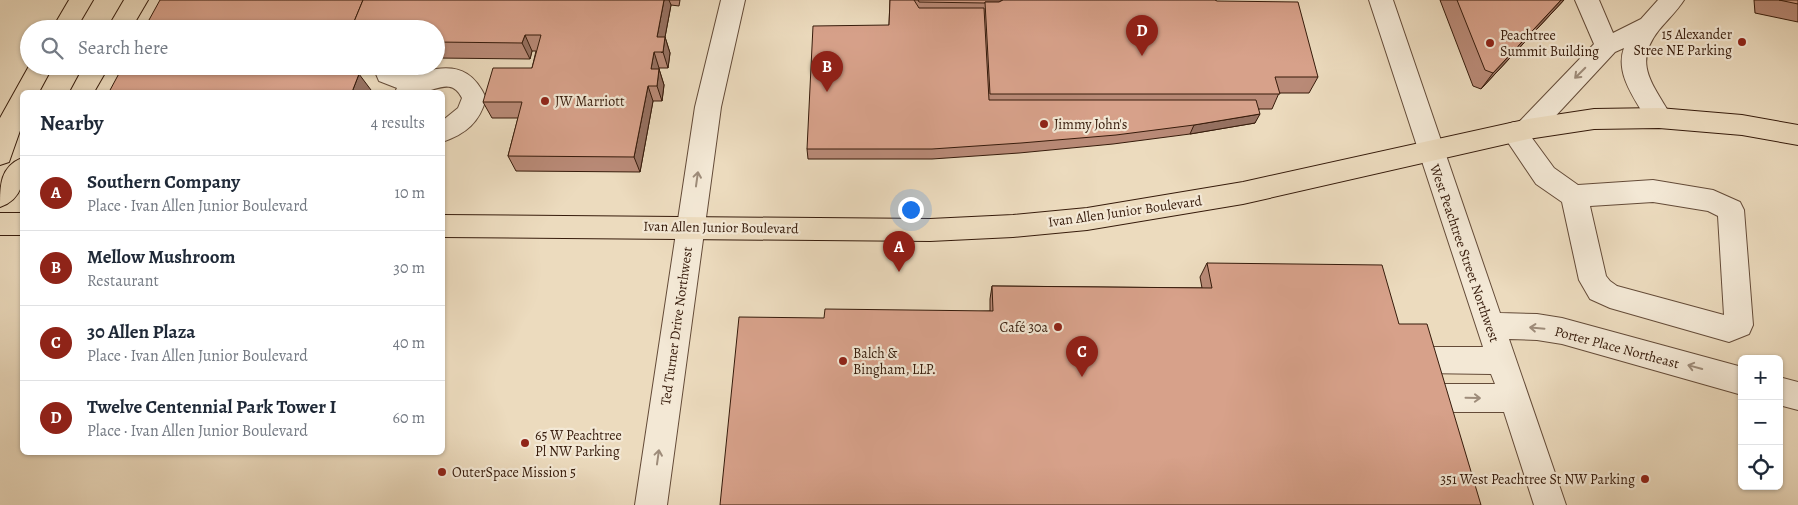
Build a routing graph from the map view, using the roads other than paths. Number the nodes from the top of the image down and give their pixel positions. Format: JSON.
{"nodes":[{"id":1,"x":81,"y":0,"type":"edge"},
{"id":2,"x":136,"y":0,"type":"edge"},
{"id":3,"x":734,"y":0,"type":"edge"},
{"id":4,"x":1381,"y":0,"type":"edge"},
{"id":5,"x":1587,"y":0,"type":"edge"},
{"id":6,"x":1672,"y":0,"type":"edge"},
{"id":7,"x":69,"y":20,"type":"edge"},
{"id":8,"x":124,"y":20,"type":"edge"},
{"id":9,"x":1648,"y":26,"type":"junction"},
{"id":10,"x":1607,"y":46,"type":"junction"},
{"id":11,"x":37,"y":75,"type":"edge"},
{"id":12,"x":92,"y":75,"type":"edge"},
{"id":13,"x":390,"y":75,"type":"edge"},
{"id":14,"x":411,"y":89,"type":"edge"},
{"id":15,"x":28,"y":90,"type":"edge"},
{"id":16,"x":83,"y":90,"type":"edge"},
{"id":17,"x":20,"y":104,"type":"edge"},
{"id":18,"x":1659,"y":118,"type":"junction"},
{"id":19,"x":445,"y":130,"type":"edge"},
{"id":20,"x":1521,"y":131,"type":"junction"},
{"id":21,"x":1798,"y":135,"type":"edge"},
{"id":22,"x":1430,"y":150,"type":"junction"},
{"id":23,"x":0,"y":155,"type":"edge"},
{"id":24,"x":20,"y":171,"type":"edge"},
{"id":25,"x":0,"y":196,"type":"edge"},
{"id":26,"x":1574,"y":196,"type":"junction"},
{"id":27,"x":0,"y":224,"type":"edge"},
{"id":28,"x":20,"y":224,"type":"edge"},
{"id":29,"x":445,"y":226,"type":"edge"},
{"id":30,"x":690,"y":227,"type":"junction"},
{"id":31,"x":1490,"y":326,"type":"junction"},
{"id":32,"x":1421,"y":360,"type":"edge"},
{"id":33,"x":1502,"y":360,"type":"junction"},
{"id":34,"x":1738,"y":379,"type":"edge"},
{"id":35,"x":1783,"y":392,"type":"edge"},
{"id":36,"x":1798,"y":396,"type":"edge"},
{"id":37,"x":1432,"y":398,"type":"edge"},
{"id":38,"x":1514,"y":398,"type":"junction"},
{"id":39,"x":651,"y":505,"type":"edge"},
{"id":40,"x":1550,"y":505,"type":"edge"}],
"edges":[{"from":1,"to":7,"type":"main road"},
{"from":2,"to":8,"type":"main road"},
{"from":30,"to":3,"type":"street","name":"Ted Turner Drive Northwest","one_way":true},
{"from":4,"to":22,"type":"street","name":"West Peachtree Street Northwest"},
{"from":5,"to":10,"type":"street"},
{"from":6,"to":9,"type":"street"},
{"from":9,"to":10,"type":"street"},
{"from":9,"to":18,"type":"street"},
{"from":10,"to":20,"type":"street","one_way":true},
{"from":11,"to":15,"type":"main road"},
{"from":12,"to":16,"type":"main road"},
{"from":13,"to":14,"type":"street"},
{"from":14,"to":19,"type":"street"},
{"from":17,"to":23,"type":"main road"},
{"from":18,"to":20,"type":"main road","name":"Ivan Allen Junior Boulevard"},
{"from":18,"to":21,"type":"main road","name":"Ivan Allen Junior Boulevard"},
{"from":20,"to":22,"type":"main road","name":"Ivan Allen Junior Boulevard"},
{"from":20,"to":26,"type":"street"},
{"from":22,"to":30,"type":"main road","name":"Ivan Allen Junior Boulevard"},
{"from":22,"to":31,"type":"street","name":"West Peachtree Street Northwest"},
{"from":24,"to":25,"type":"main road"},
{"from":26,"to":26,"type":"street"},
{"from":27,"to":28,"type":"main road"},
{"from":29,"to":30,"type":"main road","name":"Ivan Allen Junior Boulevard"},
{"from":39,"to":30,"type":"street","name":"Ted Turner Drive Northwest","one_way":true},
{"from":31,"to":33,"type":"street","name":"West Peachtree Street Northwest"},
{"from":34,"to":31,"type":"street","name":"Porter Place Northeast","one_way":true},
{"from":32,"to":33,"type":"street"},
{"from":33,"to":38,"type":"street","name":"West Peachtree Street Northwest"},
{"from":35,"to":36,"type":"street"},
{"from":37,"to":38,"type":"street","one_way":true},
{"from":38,"to":40,"type":"street","name":"West Peachtree Street Northwest"}]}
